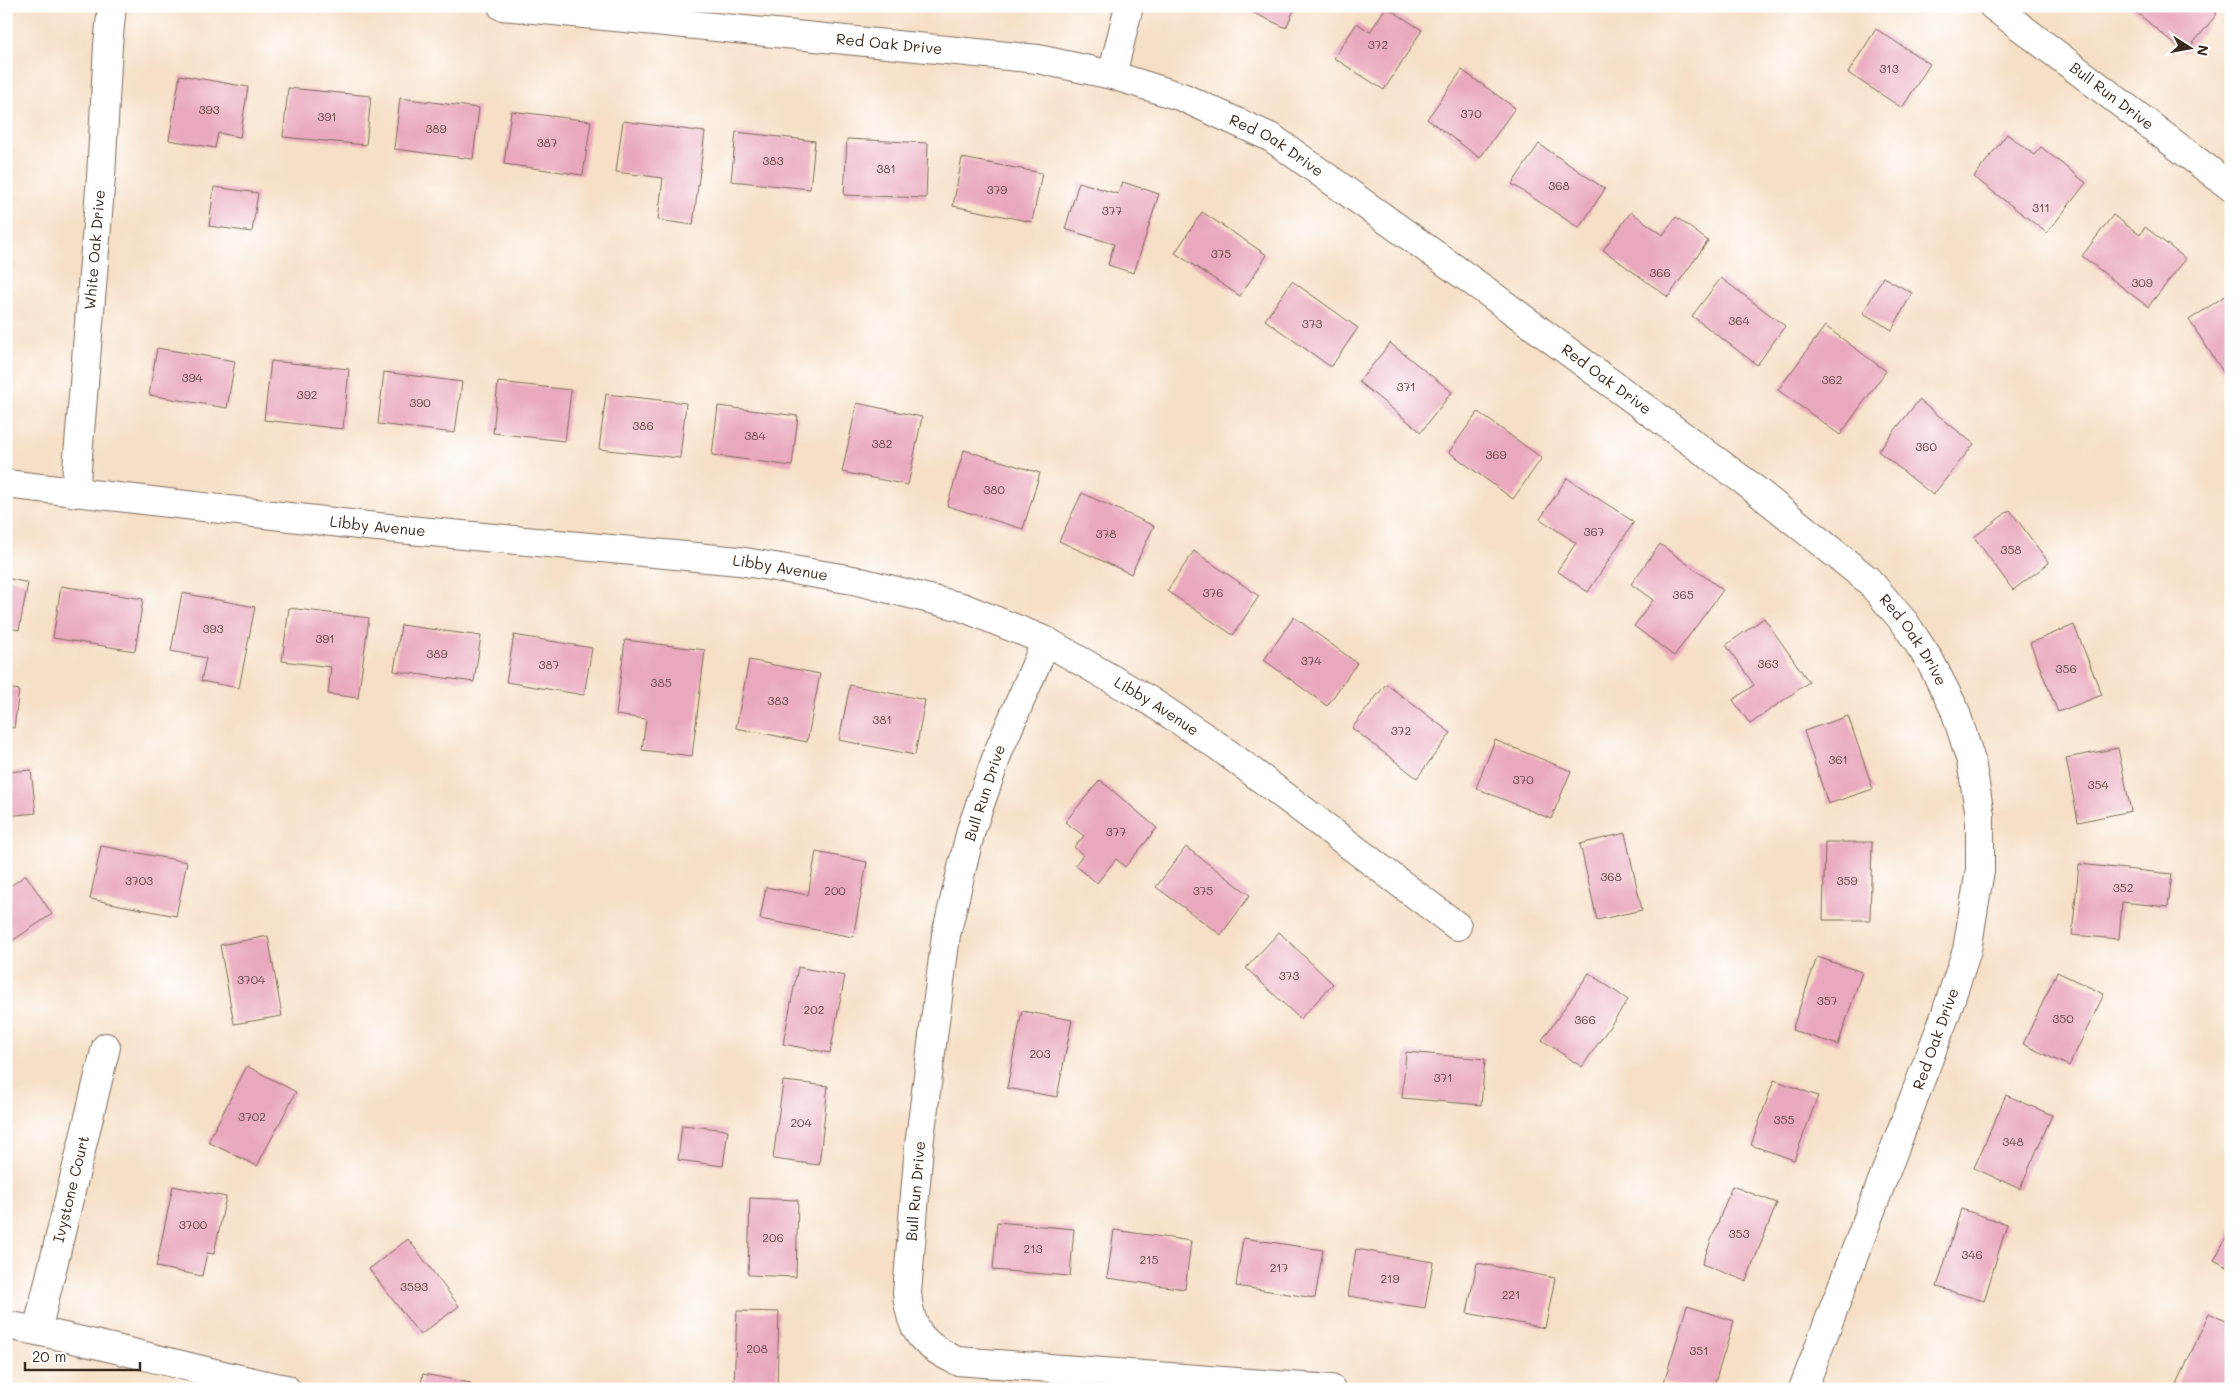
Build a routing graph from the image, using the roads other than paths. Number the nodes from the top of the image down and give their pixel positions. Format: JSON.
{"nodes":[{"id":1,"x":112,"y":6,"type":"edge"},
{"id":2,"x":502,"y":6,"type":"edge"},
{"id":3,"x":1129,"y":6,"type":"edge"},
{"id":4,"x":1993,"y":6,"type":"edge"},
{"id":5,"x":1112,"y":74,"type":"junction"},
{"id":6,"x":2231,"y":187,"type":"edge"},
{"id":7,"x":6,"y":484,"type":"edge"},
{"id":8,"x":75,"y":493,"type":"junction"},
{"id":9,"x":1046,"y":641,"type":"junction"},
{"id":10,"x":1458,"y":926,"type":"dead end"},
{"id":11,"x":106,"y":1047,"type":"dead end"},
{"id":12,"x":6,"y":1325,"type":"edge"},
{"id":13,"x":37,"y":1330,"type":"junction"},
{"id":14,"x":286,"y":1389,"type":"edge"},
{"id":15,"x":1331,"y":1389,"type":"edge"},
{"id":16,"x":1803,"y":1389,"type":"edge"}],
"edges":[{"from":1,"to":8,"type":"street","name":"White Oak Drive"},
{"from":2,"to":5,"type":"street","name":"Red Oak Drive"},
{"from":3,"to":5,"type":"street"},
{"from":4,"to":6,"type":"street","name":"Bull Run Drive"},
{"from":5,"to":16,"type":"street","name":"Red Oak Drive"},
{"from":7,"to":8,"type":"street","name":"Libby Avenue"},
{"from":8,"to":9,"type":"street","name":"Libby Avenue"},
{"from":9,"to":10,"type":"street","name":"Libby Avenue"},
{"from":9,"to":15,"type":"street","name":"Bull Run Drive"},
{"from":11,"to":13,"type":"street","name":"Ivystone Court"},
{"from":12,"to":13,"type":"street"},
{"from":13,"to":14,"type":"street"}]}
